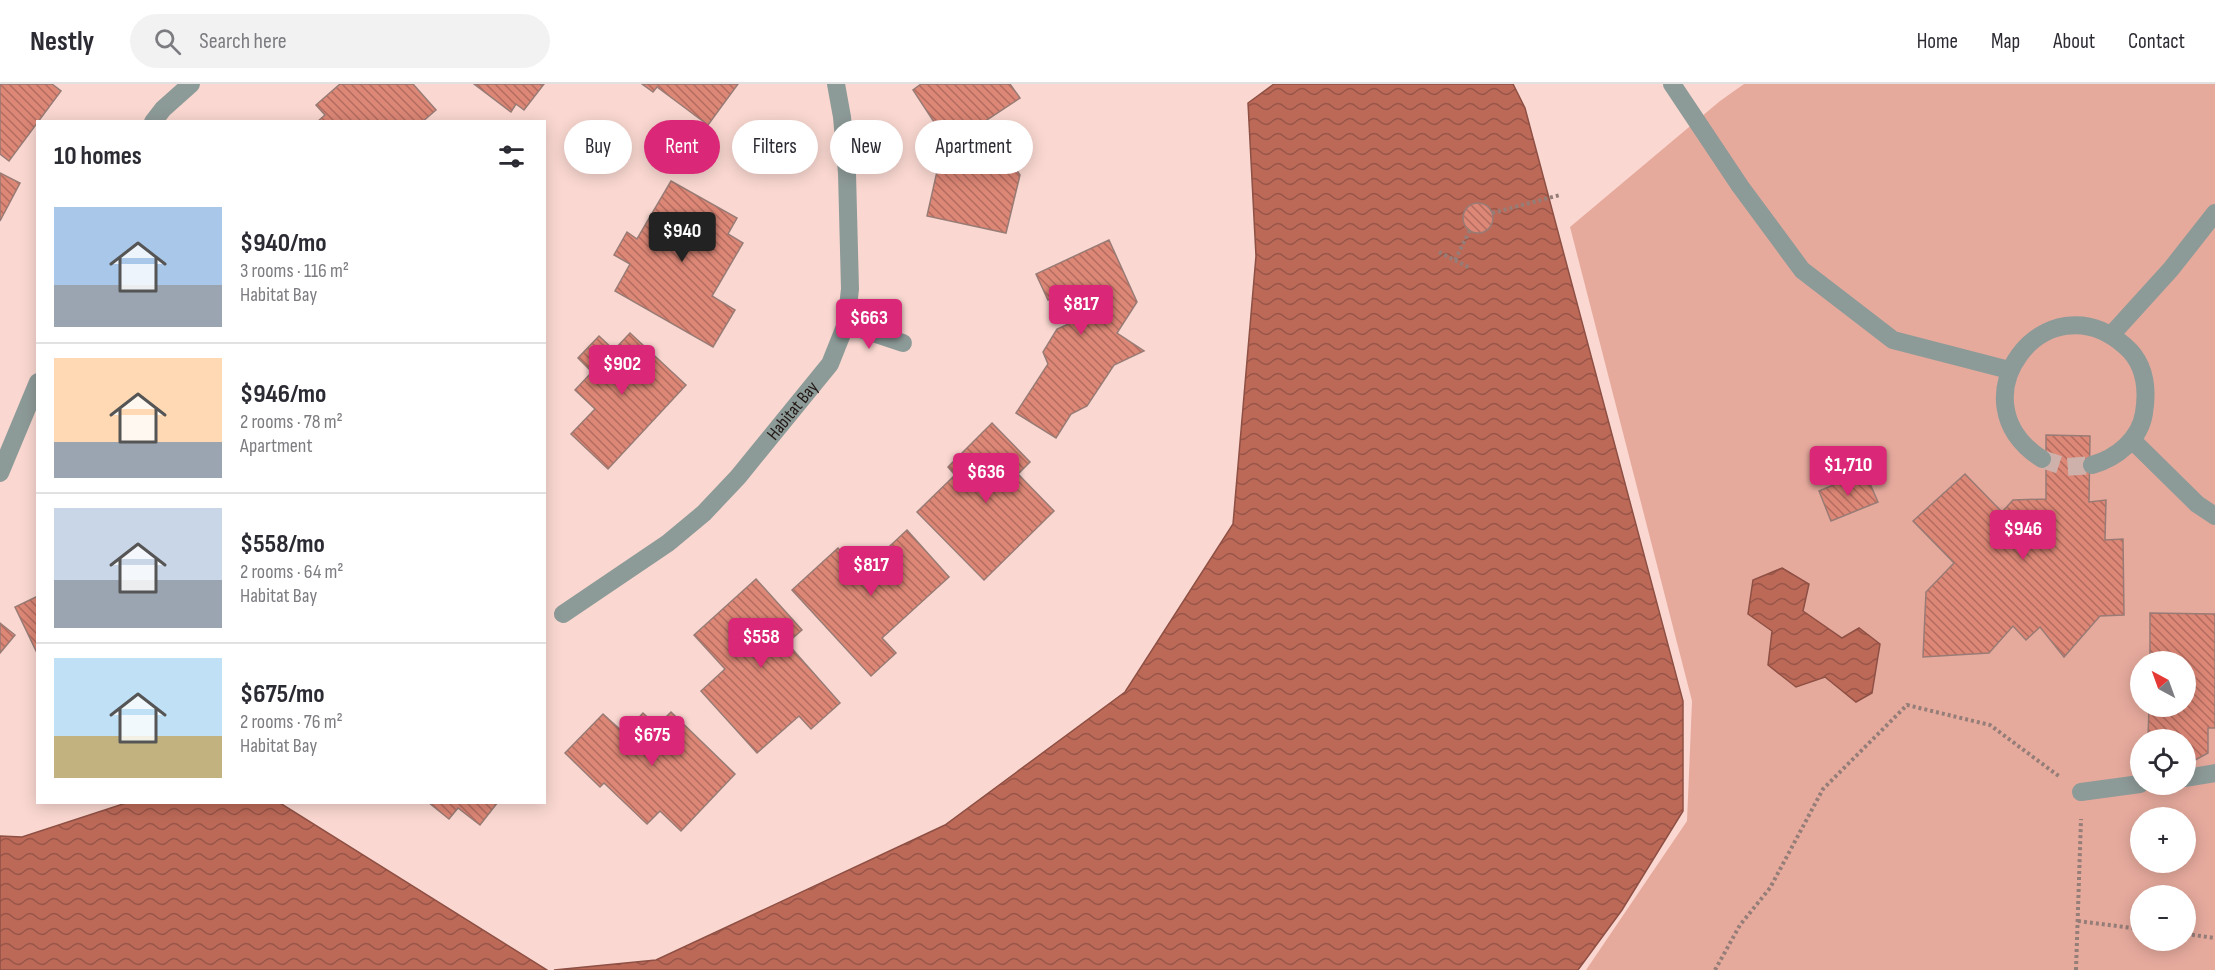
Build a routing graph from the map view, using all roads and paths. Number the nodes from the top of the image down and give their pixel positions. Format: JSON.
{"nodes":[{"id":1,"x":191,"y":84,"type":"edge"},
{"id":2,"x":836,"y":84,"type":"edge"},
{"id":3,"x":1672,"y":84,"type":"edge"},
{"id":4,"x":155,"y":120,"type":"edge"},
{"id":5,"x":1560,"y":195,"type":"dead end"},
{"id":6,"x":1492,"y":213,"type":"dead end"},
{"id":7,"x":2215,"y":213,"type":"edge"},
{"id":8,"x":1470,"y":230,"type":"dead end"},
{"id":9,"x":1439,"y":252,"type":"dead end"},
{"id":10,"x":1455,"y":260,"type":"junction"},
{"id":11,"x":1470,"y":268,"type":"dead end"},
{"id":12,"x":846,"y":324,"type":"junction"},
{"id":13,"x":2112,"y":334,"type":"junction"},
{"id":14,"x":903,"y":343,"type":"dead end"},
{"id":15,"x":2009,"y":370,"type":"junction"},
{"id":16,"x":36,"y":387,"type":"edge"},
{"id":17,"x":2132,"y":440,"type":"junction"},
{"id":18,"x":2042,"y":459,"type":"tunnel mouth"},
{"id":19,"x":2092,"y":465,"type":"tunnel mouth"},
{"id":20,"x":0,"y":473,"type":"edge"},
{"id":21,"x":2215,"y":516,"type":"edge"},
{"id":22,"x":563,"y":614,"type":"dead end"},
{"id":23,"x":2215,"y":773,"type":"edge"},
{"id":24,"x":2196,"y":776,"type":"edge"},
{"id":25,"x":2130,"y":785,"type":"edge"},
{"id":26,"x":2081,"y":792,"type":"junction"},
{"id":27,"x":2078,"y":921,"type":"junction"},
{"id":28,"x":2130,"y":927,"type":"edge"},
{"id":29,"x":2196,"y":935,"type":"edge"},
{"id":30,"x":2215,"y":938,"type":"edge"},
{"id":31,"x":1715,"y":970,"type":"edge"},
{"id":32,"x":2076,"y":970,"type":"edge"}],
"edges":[{"from":1,"to":4,"type":"street"},
{"from":2,"to":12,"type":"street","name":"Habitat Bay"},
{"from":3,"to":15,"type":"street"},
{"from":5,"to":6,"type":"path"},
{"from":7,"to":13,"type":"street"},
{"from":8,"to":10,"type":"path"},
{"from":9,"to":10,"type":"path"},
{"from":10,"to":11,"type":"path"},
{"from":12,"to":14,"type":"street"},
{"from":12,"to":22,"type":"street","name":"Habitat Bay"},
{"from":13,"to":15,"type":"street"},
{"from":13,"to":17,"type":"street"},
{"from":15,"to":18,"type":"street"},
{"from":16,"to":20,"type":"street"},
{"from":17,"to":19,"type":"street"},
{"from":17,"to":21,"type":"street"},
{"from":23,"to":24,"type":"street"},
{"from":25,"to":26,"type":"street"},
{"from":26,"to":27,"type":"path"},
{"from":26,"to":31,"type":"path"},
{"from":27,"to":28,"type":"path"},
{"from":27,"to":32,"type":"path"},
{"from":29,"to":30,"type":"path"}]}
